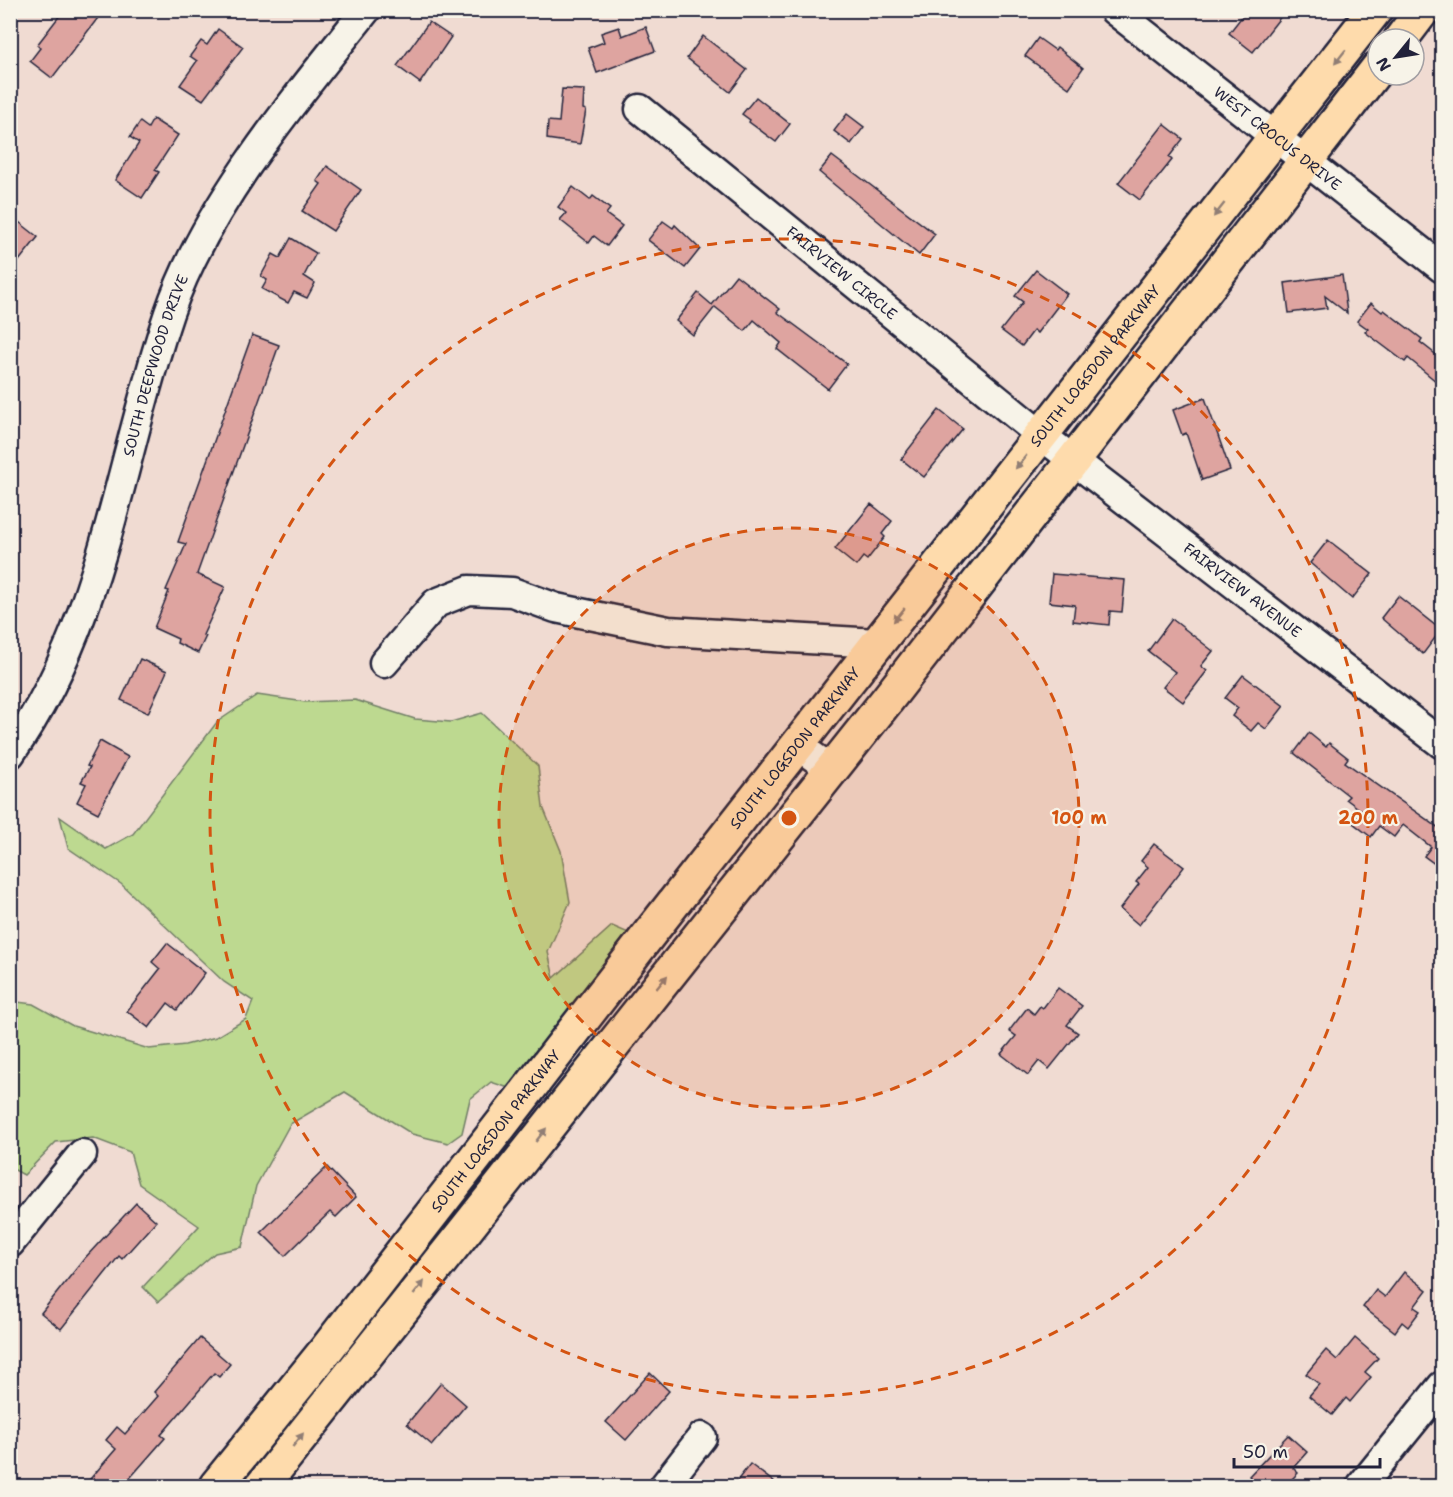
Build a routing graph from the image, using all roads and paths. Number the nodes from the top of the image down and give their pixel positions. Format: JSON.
{"nodes":[{"id":1,"x":366,"y":10,"type":"edge"},
{"id":2,"x":1114,"y":10,"type":"edge"},
{"id":3,"x":1375,"y":10,"type":"edge"},
{"id":4,"x":1423,"y":10,"type":"edge"},
{"id":5,"x":1410,"y":27,"type":"edge"},
{"id":6,"x":1366,"y":83,"type":"edge"},
{"id":7,"x":640,"y":109,"type":"dead end"},
{"id":8,"x":1277,"y":137,"type":"junction"},
{"id":9,"x":1306,"y":160,"type":"junction"},
{"id":10,"x":1443,"y":268,"type":"edge"},
{"id":11,"x":1041,"y":436,"type":"junction"},
{"id":12,"x":1071,"y":460,"type":"junction"},
{"id":13,"x":877,"y":643,"type":"junction"},
{"id":14,"x":384,"y":663,"type":"dead end"},
{"id":15,"x":1443,"y":744,"type":"edge"},
{"id":16,"x":797,"y":745,"type":"junction"},
{"id":17,"x":10,"y":754,"type":"edge"},
{"id":18,"x":832,"y":770,"type":"junction"},
{"id":19,"x":592,"y":1008,"type":"junction"},
{"id":20,"x":622,"y":1032,"type":"junction"},
{"id":21,"x":82,"y":1154,"type":"dead end"},
{"id":22,"x":10,"y":1243,"type":"edge"},
{"id":23,"x":1443,"y":1386,"type":"edge"},
{"id":24,"x":702,"y":1437,"type":"dead end"},
{"id":25,"x":216,"y":1486,"type":"edge"},
{"id":26,"x":262,"y":1486,"type":"edge"},
{"id":27,"x":664,"y":1486,"type":"edge"},
{"id":28,"x":1361,"y":1486,"type":"edge"}],
"edges":[{"from":1,"to":17,"type":"street","name":"SOUTH DEEPWOOD DRIVE"},
{"from":2,"to":8,"type":"street","name":"WEST CROCUS DRIVE"},
{"from":3,"to":8,"type":"main road","name":"SOUTH LOGSDON PARKWAY","one_way":true},
{"from":4,"to":5,"type":"main road"},
{"from":6,"to":9,"type":"main road"},
{"from":7,"to":11,"type":"street","name":"FAIRVIEW CIRCLE"},
{"from":8,"to":9,"type":"street","name":"WEST CROCUS DRIVE"},
{"from":8,"to":11,"type":"main road","name":"SOUTH LOGSDON PARKWAY","one_way":true},
{"from":9,"to":10,"type":"street","name":"WEST CROCUS DRIVE"},
{"from":9,"to":12,"type":"main road"},
{"from":11,"to":12,"type":"street","name":"FAIRVIEW AVENUE"},
{"from":11,"to":13,"type":"main road","name":"SOUTH LOGSDON PARKWAY","one_way":true},
{"from":12,"to":15,"type":"street","name":"FAIRVIEW AVENUE"},
{"from":12,"to":18,"type":"main road"},
{"from":13,"to":14,"type":"street"},
{"from":13,"to":16,"type":"main road","name":"SOUTH LOGSDON PARKWAY"},
{"from":16,"to":18,"type":"street"},
{"from":16,"to":19,"type":"main road","name":"SOUTH LOGSDON PARKWAY"},
{"from":20,"to":18,"type":"main road","one_way":true},
{"from":19,"to":20,"type":"street"},
{"from":19,"to":25,"type":"main road","name":"SOUTH LOGSDON PARKWAY"},
{"from":26,"to":20,"type":"main road","one_way":true},
{"from":21,"to":22,"type":"street"},
{"from":23,"to":28,"type":"street"},
{"from":24,"to":27,"type":"street"}]}
